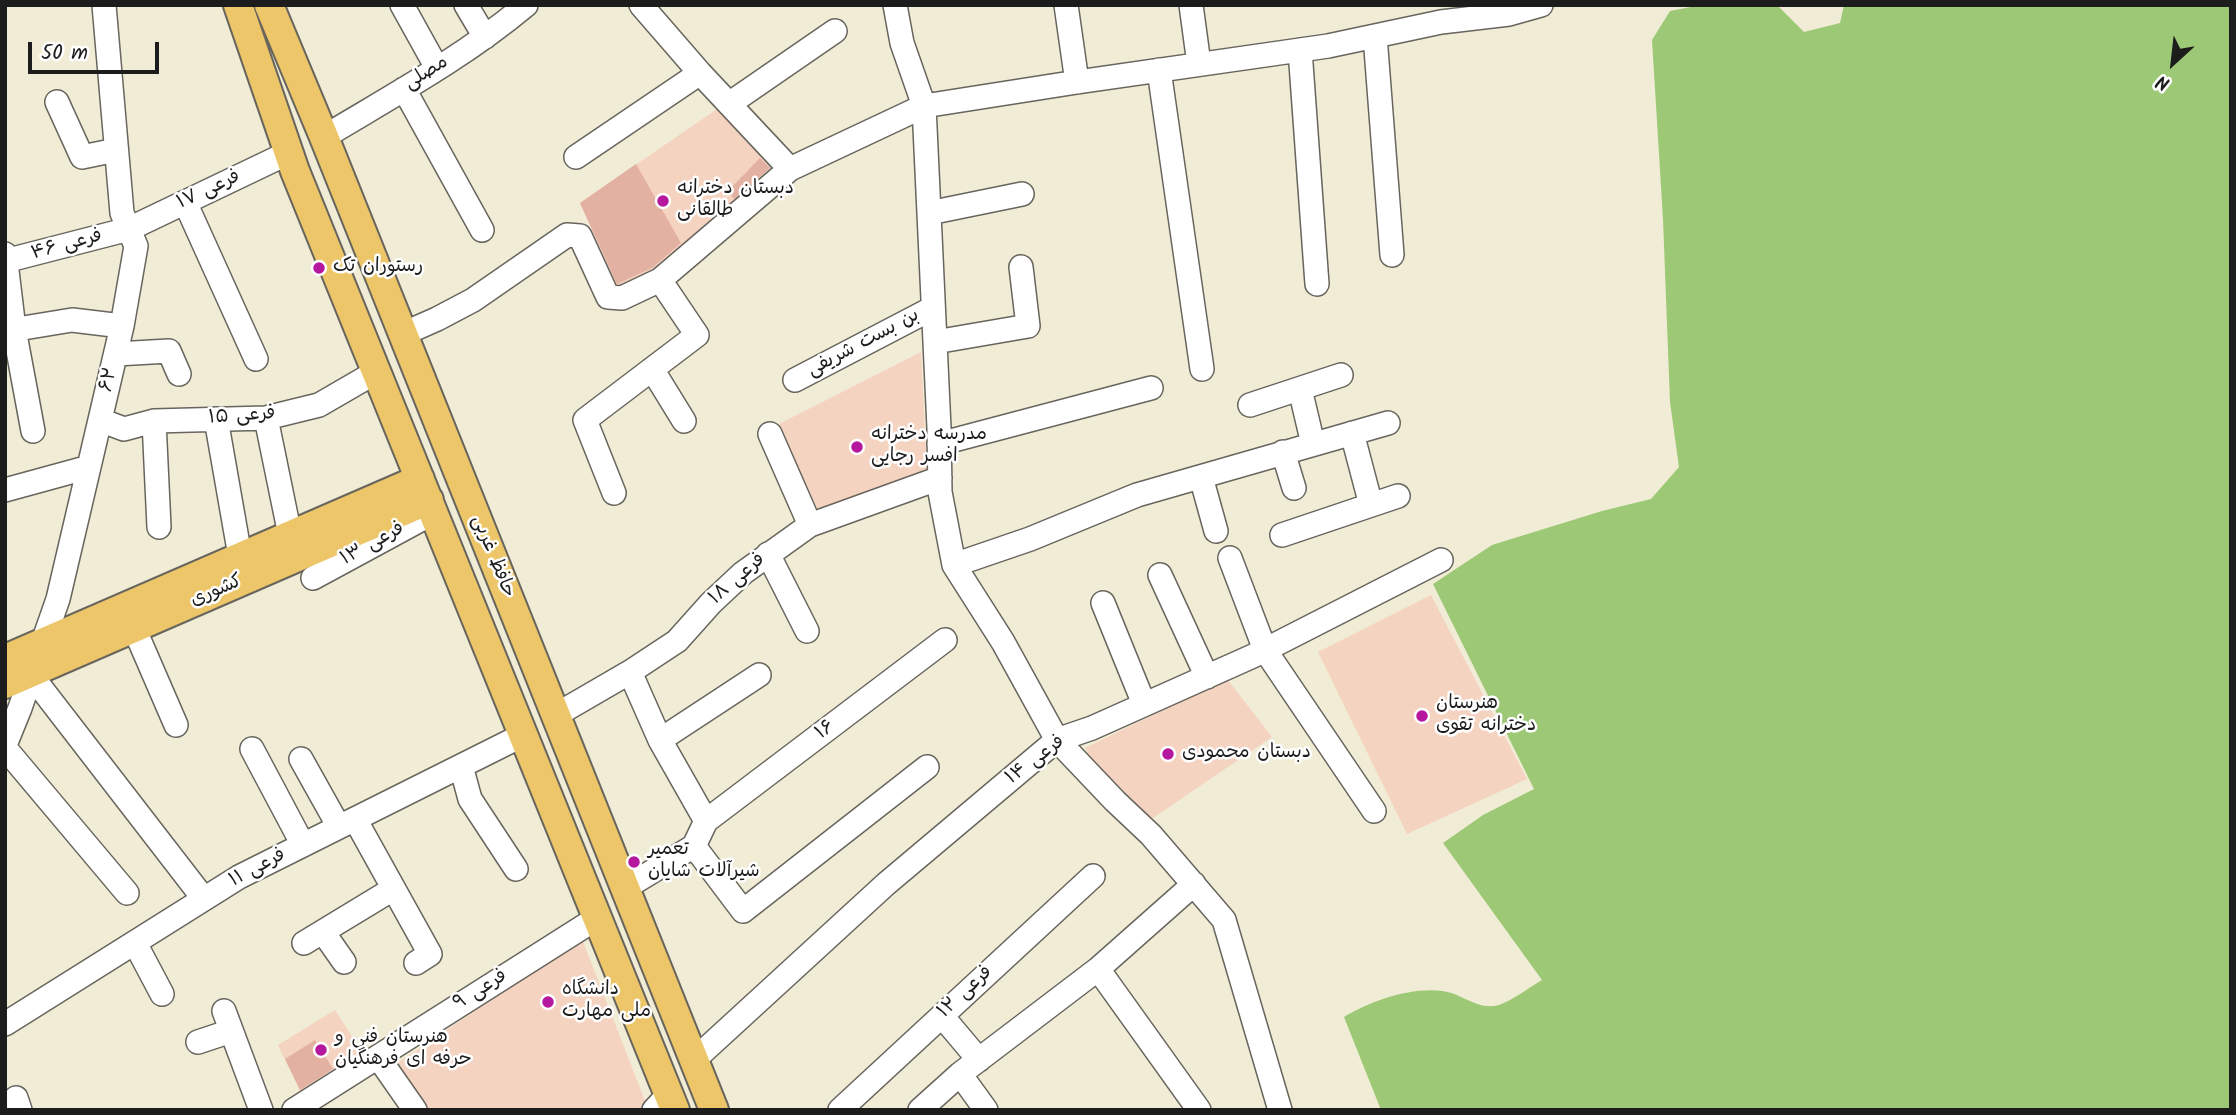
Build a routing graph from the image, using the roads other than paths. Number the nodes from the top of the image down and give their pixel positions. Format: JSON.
{"nodes":[{"id":1,"x":104,"y":5,"type":"edge"},
{"id":2,"x":238,"y":5,"type":"edge"},
{"id":3,"x":269,"y":5,"type":"edge"},
{"id":4,"x":402,"y":5,"type":"edge"},
{"id":5,"x":466,"y":5,"type":"edge"},
{"id":6,"x":526,"y":5,"type":"edge"},
{"id":7,"x":641,"y":5,"type":"edge"},
{"id":8,"x":895,"y":5,"type":"edge"},
{"id":9,"x":1066,"y":5,"type":"edge"},
{"id":10,"x":1191,"y":5,"type":"edge"},
{"id":11,"x":1541,"y":5,"type":"edge"},
{"id":12,"x":835,"y":31,"type":"dead end"},
{"id":13,"x":1375,"y":36,"type":"junction"},
{"id":14,"x":485,"y":37,"type":"junction"},
{"id":15,"x":1300,"y":50,"type":"junction"},
{"id":16,"x":1199,"y":64,"type":"junction"},
{"id":17,"x":438,"y":68,"type":"junction"},
{"id":18,"x":1159,"y":70,"type":"junction"},
{"id":19,"x":700,"y":73,"type":"junction"},
{"id":20,"x":1077,"y":82,"type":"junction"},
{"id":21,"x":404,"y":89,"type":"junction"},
{"id":22,"x":57,"y":102,"type":"dead end"},
{"id":23,"x":729,"y":104,"type":"junction"},
{"id":24,"x":925,"y":106,"type":"junction"},
{"id":25,"x":324,"y":137,"type":"junction"},
{"id":26,"x":116,"y":150,"type":"junction"},
{"id":27,"x":288,"y":153,"type":"junction"},
{"id":28,"x":576,"y":157,"type":"dead end"},
{"id":29,"x":790,"y":169,"type":"junction"},
{"id":30,"x":1022,"y":194,"type":"dead end"},
{"id":31,"x":186,"y":202,"type":"junction"},
{"id":32,"x":929,"y":214,"type":"junction"},
{"id":33,"x":129,"y":229,"type":"junction"},
{"id":34,"x":482,"y":230,"type":"dead end"},
{"id":35,"x":1392,"y":255,"type":"dead end"},
{"id":36,"x":6,"y":259,"type":"edge"},
{"id":37,"x":1021,"y":267,"type":"dead end"},
{"id":38,"x":660,"y":281,"type":"junction"},
{"id":39,"x":1317,"y":284,"type":"dead end"},
{"id":40,"x":933,"y":307,"type":"junction"},
{"id":41,"x":122,"y":326,"type":"junction"},
{"id":42,"x":10,"y":330,"type":"edge"},
{"id":43,"x":402,"y":334,"type":"junction"},
{"id":44,"x":935,"y":342,"type":"junction"},
{"id":45,"x":116,"y":354,"type":"junction"},
{"id":46,"x":256,"y":359,"type":"dead end"},
{"id":47,"x":652,"y":369,"type":"junction"},
{"id":48,"x":1202,"y":369,"type":"dead end"},
{"id":49,"x":376,"y":372,"type":"junction"},
{"id":50,"x":179,"y":374,"type":"dead end"},
{"id":51,"x":1341,"y":375,"type":"dead end"},
{"id":52,"x":795,"y":380,"type":"dead end"},
{"id":53,"x":1151,"y":388,"type":"dead end"},
{"id":54,"x":1300,"y":389,"type":"junction"},
{"id":55,"x":1250,"y":405,"type":"dead end"},
{"id":56,"x":265,"y":418,"type":"junction"},
{"id":57,"x":216,"y":419,"type":"junction"},
{"id":58,"x":100,"y":420,"type":"junction"},
{"id":59,"x":154,"y":421,"type":"junction"},
{"id":60,"x":684,"y":421,"type":"dead end"},
{"id":61,"x":1388,"y":423,"type":"dead end"},
{"id":62,"x":33,"y":431,"type":"dead end"},
{"id":63,"x":1352,"y":433,"type":"junction"},
{"id":64,"x":770,"y":434,"type":"dead end"},
{"id":65,"x":939,"y":444,"type":"junction"},
{"id":66,"x":1313,"y":444,"type":"junction"},
{"id":67,"x":1283,"y":452,"type":"junction"},
{"id":68,"x":89,"y":467,"type":"junction"},
{"id":69,"x":1201,"y":477,"type":"junction"},
{"id":70,"x":940,"y":478,"type":"junction"},
{"id":71,"x":1294,"y":488,"type":"dead end"},
{"id":72,"x":5,"y":490,"type":"edge"},
{"id":73,"x":614,"y":493,"type":"dead end"},
{"id":74,"x":1398,"y":496,"type":"dead end"},
{"id":75,"x":1371,"y":505,"type":"junction"},
{"id":76,"x":430,"y":506,"type":"junction"},
{"id":77,"x":478,"y":522,"type":"junction"},
{"id":78,"x":810,"y":525,"type":"junction"},
{"id":79,"x":159,"y":527,"type":"dead end"},
{"id":80,"x":1216,"y":531,"type":"dead end"},
{"id":81,"x":290,"y":535,"type":"junction"},
{"id":82,"x":1282,"y":535,"type":"dead end"},
{"id":83,"x":768,"y":554,"type":"junction"},
{"id":84,"x":240,"y":556,"type":"junction"},
{"id":85,"x":1230,"y":558,"type":"dead end"},
{"id":86,"x":1441,"y":560,"type":"dead end"},
{"id":87,"x":954,"y":565,"type":"junction"},
{"id":88,"x":496,"y":568,"type":"junction"},
{"id":89,"x":1160,"y":575,"type":"dead end"},
{"id":90,"x":313,"y":578,"type":"dead end"},
{"id":91,"x":460,"y":581,"type":"junction"},
{"id":92,"x":1103,"y":603,"type":"dead end"},
{"id":93,"x":134,"y":628,"type":"junction"},
{"id":94,"x":807,"y":631,"type":"dead end"},
{"id":95,"x":945,"y":640,"type":"dead end"},
{"id":96,"x":43,"y":642,"type":"junction"},
{"id":97,"x":1265,"y":650,"type":"junction"},
{"id":98,"x":5,"y":659,"type":"edge"},
{"id":99,"x":630,"y":672,"type":"junction"},
{"id":100,"x":759,"y":675,"type":"dead end"},
{"id":101,"x":23,"y":677,"type":"edge"},
{"id":102,"x":1207,"y":677,"type":"junction"},
{"id":103,"x":1144,"y":704,"type":"junction"},
{"id":104,"x":555,"y":715,"type":"junction"},
{"id":105,"x":176,"y":725,"type":"dead end"},
{"id":106,"x":523,"y":735,"type":"junction"},
{"id":107,"x":660,"y":740,"type":"junction"},
{"id":108,"x":1057,"y":740,"type":"junction"},
{"id":109,"x":5,"y":747,"type":"edge"},
{"id":110,"x":252,"y":749,"type":"dead end"},
{"id":111,"x":301,"y":760,"type":"dead end"},
{"id":112,"x":461,"y":766,"type":"junction"},
{"id":113,"x":927,"y":767,"type":"dead end"},
{"id":114,"x":1374,"y":811,"type":"dead end"},
{"id":115,"x":347,"y":823,"type":"junction"},
{"id":116,"x":700,"y":834,"type":"junction"},
{"id":117,"x":303,"y":845,"type":"junction"},
{"id":118,"x":516,"y":869,"type":"dead end"},
{"id":119,"x":1093,"y":876,"type":"dead end"},
{"id":120,"x":1194,"y":884,"type":"junction"},
{"id":121,"x":625,"y":888,"type":"junction"},
{"id":122,"x":393,"y":889,"type":"junction"},
{"id":123,"x":127,"y":893,"type":"dead end"},
{"id":124,"x":204,"y":899,"type":"junction"},
{"id":125,"x":597,"y":918,"type":"junction"},
{"id":126,"x":135,"y":943,"type":"junction"},
{"id":127,"x":344,"y":962,"type":"dead end"},
{"id":128,"x":416,"y":963,"type":"dead end"},
{"id":129,"x":1098,"y":969,"type":"junction"},
{"id":130,"x":162,"y":994,"type":"dead end"},
{"id":131,"x":942,"y":1016,"type":"junction"},
{"id":132,"x":5,"y":1024,"type":"edge"},
{"id":133,"x":198,"y":1042,"type":"dead end"},
{"id":134,"x":378,"y":1057,"type":"junction"},
{"id":135,"x":694,"y":1060,"type":"junction"},
{"id":136,"x":979,"y":1060,"type":"junction"},
{"id":137,"x":960,"y":1074,"type":"junction"},
{"id":138,"x":666,"y":1105,"type":"edge"},
{"id":139,"x":261,"y":1110,"type":"edge"},
{"id":140,"x":294,"y":1110,"type":"edge"},
{"id":141,"x":415,"y":1110,"type":"edge"},
{"id":142,"x":714,"y":1110,"type":"edge"},
{"id":143,"x":840,"y":1110,"type":"edge"},
{"id":144,"x":920,"y":1110,"type":"edge"},
{"id":145,"x":986,"y":1110,"type":"edge"},
{"id":146,"x":1199,"y":1110,"type":"edge"},
{"id":147,"x":1280,"y":1110,"type":"edge"}],
"edges":[{"from":1,"to":26,"type":"street","name":"۶۲"},
{"from":2,"to":27,"type":"main road","name":"حافظ غربی"},
{"from":3,"to":25,"type":"main road","name":"حافظ غربی"},
{"from":4,"to":17,"type":"street"},
{"from":5,"to":14,"type":"street"},
{"from":6,"to":14,"type":"street","name":"مصلی"},
{"from":7,"to":19,"type":"street"},
{"from":8,"to":24,"type":"street"},
{"from":9,"to":20,"type":"street"},
{"from":10,"to":16,"type":"street"},
{"from":11,"to":13,"type":"street"},
{"from":12,"to":23,"type":"street"},
{"from":13,"to":15,"type":"street"},
{"from":13,"to":35,"type":"street"},
{"from":14,"to":17,"type":"street","name":"مصلی"},
{"from":15,"to":16,"type":"street"},
{"from":15,"to":39,"type":"street"},
{"from":16,"to":18,"type":"street"},
{"from":17,"to":21,"type":"street","name":"مصلی"},
{"from":18,"to":20,"type":"street"},
{"from":18,"to":48,"type":"street"},
{"from":19,"to":23,"type":"street"},
{"from":19,"to":28,"type":"street"},
{"from":20,"to":24,"type":"street"},
{"from":21,"to":25,"type":"street","name":"مصلی"},
{"from":21,"to":34,"type":"street"},
{"from":22,"to":26,"type":"street"},
{"from":23,"to":29,"type":"street"},
{"from":24,"to":29,"type":"street"},
{"from":24,"to":32,"type":"street"},
{"from":25,"to":43,"type":"main road","name":"حافظ غربی"},
{"from":26,"to":33,"type":"street","name":"۶۲"},
{"from":27,"to":31,"type":"street","name":"فرعی ۱۷"},
{"from":27,"to":49,"type":"main road","name":"حافظ غربی"},
{"from":29,"to":38,"type":"street"},
{"from":30,"to":32,"type":"street"},
{"from":31,"to":33,"type":"street","name":"فرعی ۱۷"},
{"from":31,"to":46,"type":"street"},
{"from":32,"to":40,"type":"street"},
{"from":33,"to":36,"type":"street","name":"فرعی ۴۶"},
{"from":33,"to":41,"type":"street","name":"۶۲"},
{"from":36,"to":42,"type":"street"},
{"from":37,"to":44,"type":"street"},
{"from":38,"to":43,"type":"street"},
{"from":38,"to":47,"type":"street"},
{"from":40,"to":44,"type":"street"},
{"from":40,"to":52,"type":"street","name":"بن بست شریفی"},
{"from":41,"to":42,"type":"street"},
{"from":41,"to":45,"type":"street","name":"۶۲"},
{"from":42,"to":62,"type":"street"},
{"from":43,"to":77,"type":"main road","name":"حافظ غربی"},
{"from":44,"to":65,"type":"street"},
{"from":45,"to":50,"type":"street"},
{"from":45,"to":58,"type":"street","name":"۶۲"},
{"from":47,"to":60,"type":"street"},
{"from":47,"to":73,"type":"street"},
{"from":49,"to":56,"type":"street","name":"فرعی ۱۵"},
{"from":49,"to":76,"type":"main road","name":"حافظ غربی"},
{"from":51,"to":54,"type":"street"},
{"from":53,"to":65,"type":"street"},
{"from":54,"to":55,"type":"street"},
{"from":54,"to":66,"type":"street"},
{"from":56,"to":57,"type":"street","name":"فرعی ۱۵"},
{"from":56,"to":81,"type":"street"},
{"from":57,"to":59,"type":"street","name":"فرعی ۱۵"},
{"from":57,"to":84,"type":"street"},
{"from":58,"to":59,"type":"street","name":"فرعی ۱۵"},
{"from":58,"to":68,"type":"street","name":"۶۲"},
{"from":59,"to":79,"type":"street"},
{"from":61,"to":63,"type":"street"},
{"from":63,"to":66,"type":"street"},
{"from":63,"to":75,"type":"street"},
{"from":64,"to":78,"type":"street"},
{"from":65,"to":70,"type":"street"},
{"from":66,"to":67,"type":"street"},
{"from":67,"to":69,"type":"street"},
{"from":67,"to":71,"type":"street"},
{"from":68,"to":72,"type":"street"},
{"from":68,"to":96,"type":"street","name":"۶۲"},
{"from":69,"to":80,"type":"street"},
{"from":69,"to":87,"type":"street"},
{"from":70,"to":78,"type":"street","name":"فرعی ۱۸"},
{"from":70,"to":87,"type":"street"},
{"from":74,"to":75,"type":"street"},
{"from":75,"to":82,"type":"street"},
{"from":76,"to":77,"type":"main road"},
{"from":76,"to":81,"type":"main road","name":"کشوری"},
{"from":76,"to":90,"type":"street","name":"فرعی ۱۳"},
{"from":76,"to":91,"type":"main road","name":"حافظ غربی"},
{"from":76,"to":93,"type":"main road","name":"کشوری"},
{"from":77,"to":88,"type":"main road","name":"حافظ غربی"},
{"from":78,"to":83,"type":"street","name":"فرعی ۱۸"},
{"from":81,"to":84,"type":"main road","name":"کشوری"},
{"from":83,"to":94,"type":"street"},
{"from":83,"to":99,"type":"street","name":"فرعی ۱۸"},
{"from":84,"to":96,"type":"main road","name":"کشوری"},
{"from":85,"to":97,"type":"street"},
{"from":86,"to":97,"type":"street","name":"فرعی ۱۴"},
{"from":87,"to":108,"type":"street"},
{"from":88,"to":91,"type":"main road"},
{"from":88,"to":104,"type":"main road","name":"حافظ غربی"},
{"from":89,"to":102,"type":"street"},
{"from":91,"to":106,"type":"main road","name":"حافظ غربی"},
{"from":92,"to":103,"type":"street"},
{"from":93,"to":101,"type":"main road","name":"کشوری"},
{"from":93,"to":105,"type":"street"},
{"from":95,"to":116,"type":"street","name":"۱۶"},
{"from":96,"to":98,"type":"main road","name":"کشوری"},
{"from":96,"to":101,"type":"street","name":"۶۲"},
{"from":97,"to":102,"type":"street","name":"فرعی ۱۴"},
{"from":97,"to":114,"type":"street"},
{"from":99,"to":104,"type":"street","name":"فرعی ۱۸"},
{"from":99,"to":107,"type":"street"},
{"from":100,"to":107,"type":"street"},
{"from":101,"to":109,"type":"street","name":"۶۲"},
{"from":101,"to":124,"type":"street"},
{"from":102,"to":103,"type":"street","name":"فرعی ۱۴"},
{"from":103,"to":108,"type":"street","name":"فرعی ۱۴"},
{"from":104,"to":121,"type":"main road","name":"حافظ غربی"},
{"from":106,"to":112,"type":"street","name":"فرعی ۱۱"},
{"from":106,"to":125,"type":"main road","name":"حافظ غربی"},
{"from":107,"to":116,"type":"street"},
{"from":108,"to":120,"type":"street"},
{"from":108,"to":135,"type":"street","name":"فرعی ۱۴"},
{"from":109,"to":123,"type":"street"},
{"from":110,"to":117,"type":"street"},
{"from":111,"to":115,"type":"street"},
{"from":112,"to":115,"type":"street","name":"فرعی ۱۱"},
{"from":112,"to":118,"type":"street"},
{"from":113,"to":116,"type":"street"},
{"from":115,"to":117,"type":"street","name":"فرعی ۱۱"},
{"from":115,"to":122,"type":"street"},
{"from":116,"to":121,"type":"street","name":"۱۶"},
{"from":117,"to":124,"type":"street","name":"فرعی ۱۱"},
{"from":119,"to":131,"type":"street","name":"فرعی ۱۲"},
{"from":120,"to":129,"type":"street"},
{"from":120,"to":147,"type":"street"},
{"from":121,"to":135,"type":"main road","name":"حافظ غربی"},
{"from":122,"to":127,"type":"street"},
{"from":122,"to":128,"type":"street"},
{"from":124,"to":126,"type":"street","name":"فرعی ۱۱"},
{"from":125,"to":134,"type":"street","name":"فرعی ۹"},
{"from":125,"to":138,"type":"main road","name":"حافظ غربی"},
{"from":126,"to":130,"type":"street"},
{"from":126,"to":132,"type":"street","name":"فرعی ۱۱"},
{"from":129,"to":136,"type":"street"},
{"from":129,"to":146,"type":"street"},
{"from":131,"to":136,"type":"street"},
{"from":131,"to":143,"type":"street","name":"فرعی ۱۲"},
{"from":133,"to":139,"type":"street"},
{"from":134,"to":140,"type":"street","name":"فرعی ۹"},
{"from":134,"to":141,"type":"street"},
{"from":135,"to":142,"type":"main road","name":"حافظ غربی"},
{"from":136,"to":137,"type":"street"},
{"from":137,"to":144,"type":"street"},
{"from":137,"to":145,"type":"street"}]}
